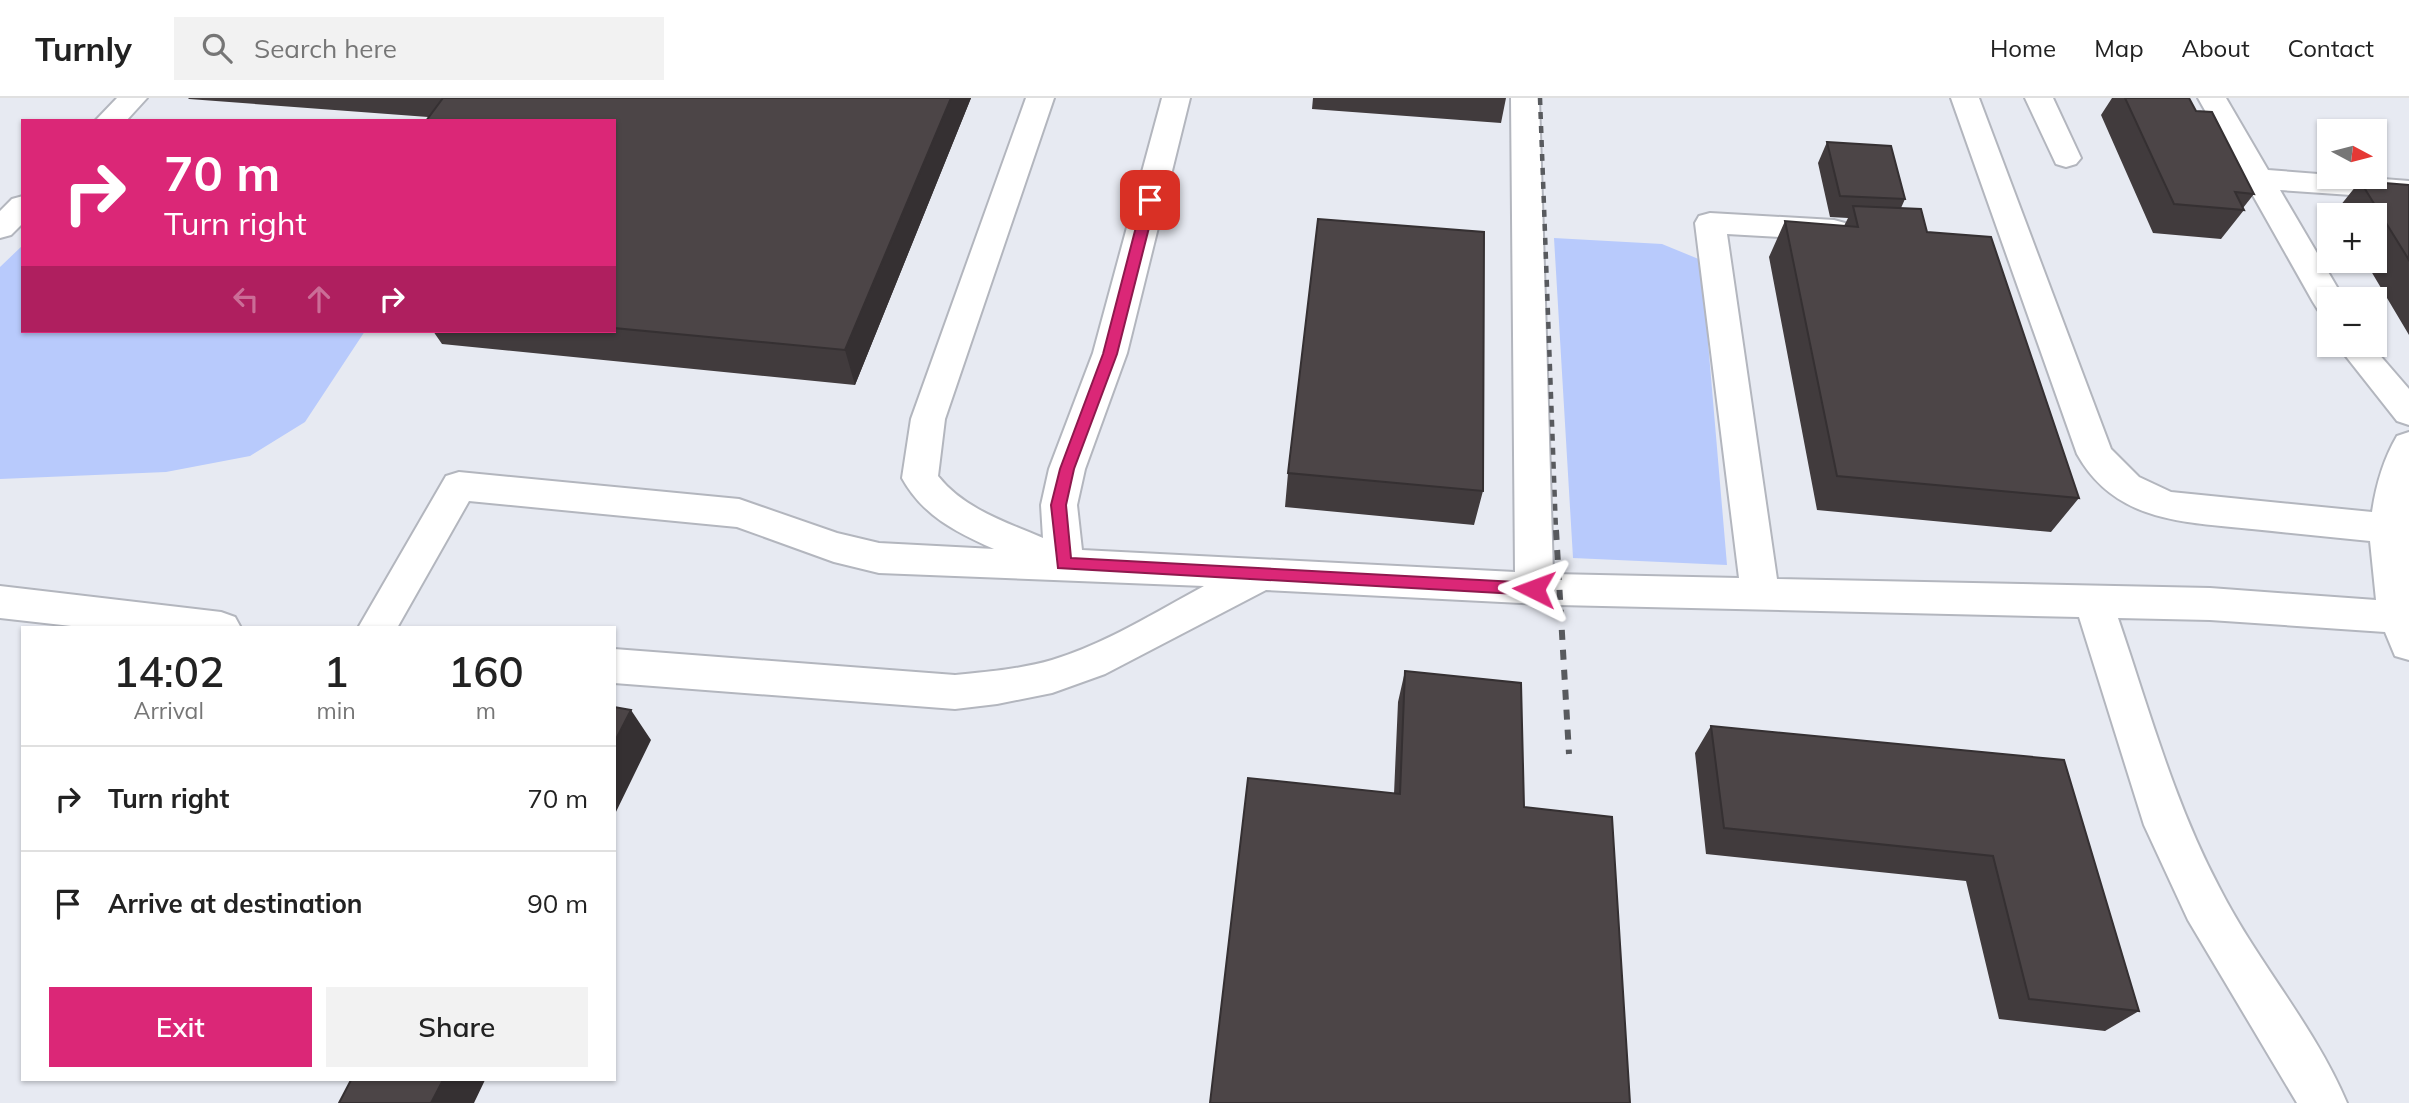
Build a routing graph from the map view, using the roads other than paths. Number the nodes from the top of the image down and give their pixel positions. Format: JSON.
{"nodes":[{"id":1,"x":132,"y":98,"type":"edge"},
{"id":2,"x":1040,"y":98,"type":"edge"},
{"id":3,"x":1176,"y":98,"type":"edge"},
{"id":4,"x":1525,"y":98,"type":"edge"},
{"id":5,"x":1965,"y":98,"type":"edge"},
{"id":6,"x":2039,"y":98,"type":"edge"},
{"id":7,"x":2211,"y":98,"type":"edge"},
{"id":8,"x":110,"y":119,"type":"edge"},
{"id":9,"x":2066,"y":158,"type":"dead end"},
{"id":10,"x":2260,"y":179,"type":"junction"},
{"id":11,"x":2409,"y":190,"type":"edge"},
{"id":12,"x":21,"y":208,"type":"edge"},
{"id":13,"x":0,"y":228,"type":"edge"},
{"id":14,"x":1862,"y":231,"type":"edge"},
{"id":15,"x":2321,"y":287,"type":"edge"},
{"id":16,"x":2363,"y":357,"type":"edge"},
{"id":17,"x":2409,"y":412,"type":"edge"},
{"id":18,"x":2409,"y":445,"type":"edge"},
{"id":19,"x":2388,"y":528,"type":"junction"},
{"id":20,"x":1064,"y":564,"type":"junction"},
{"id":21,"x":1260,"y":575,"type":"junction"},
{"id":22,"x":1534,"y":589,"type":"junction"},
{"id":23,"x":1760,"y":595,"type":"junction"},
{"id":24,"x":0,"y":602,"type":"edge"},
{"id":25,"x":2094,"y":603,"type":"junction"},
{"id":26,"x":204,"y":626,"type":"edge"},
{"id":27,"x":378,"y":626,"type":"edge"},
{"id":28,"x":2404,"y":631,"type":"edge"},
{"id":29,"x":616,"y":666,"type":"edge"},
{"id":30,"x":2322,"y":1103,"type":"edge"}],
"edges":[{"from":1,"to":8,"type":"street"},
{"from":2,"to":20,"type":"street"},
{"from":3,"to":20,"type":"street"},
{"from":4,"to":22,"type":"street"},
{"from":5,"to":19,"type":"street"},
{"from":6,"to":9,"type":"street"},
{"from":7,"to":10,"type":"street"},
{"from":10,"to":11,"type":"street"},
{"from":10,"to":15,"type":"street"},
{"from":12,"to":13,"type":"street"},
{"from":14,"to":23,"type":"street"},
{"from":16,"to":17,"type":"street"},
{"from":18,"to":19,"type":"street"},
{"from":19,"to":28,"type":"street"},
{"from":20,"to":21,"type":"street"},
{"from":20,"to":27,"type":"street"},
{"from":21,"to":22,"type":"street"},
{"from":21,"to":29,"type":"street"},
{"from":22,"to":23,"type":"street"},
{"from":23,"to":25,"type":"street"},
{"from":24,"to":26,"type":"street"},
{"from":25,"to":28,"type":"street"},
{"from":25,"to":30,"type":"street"}]}
